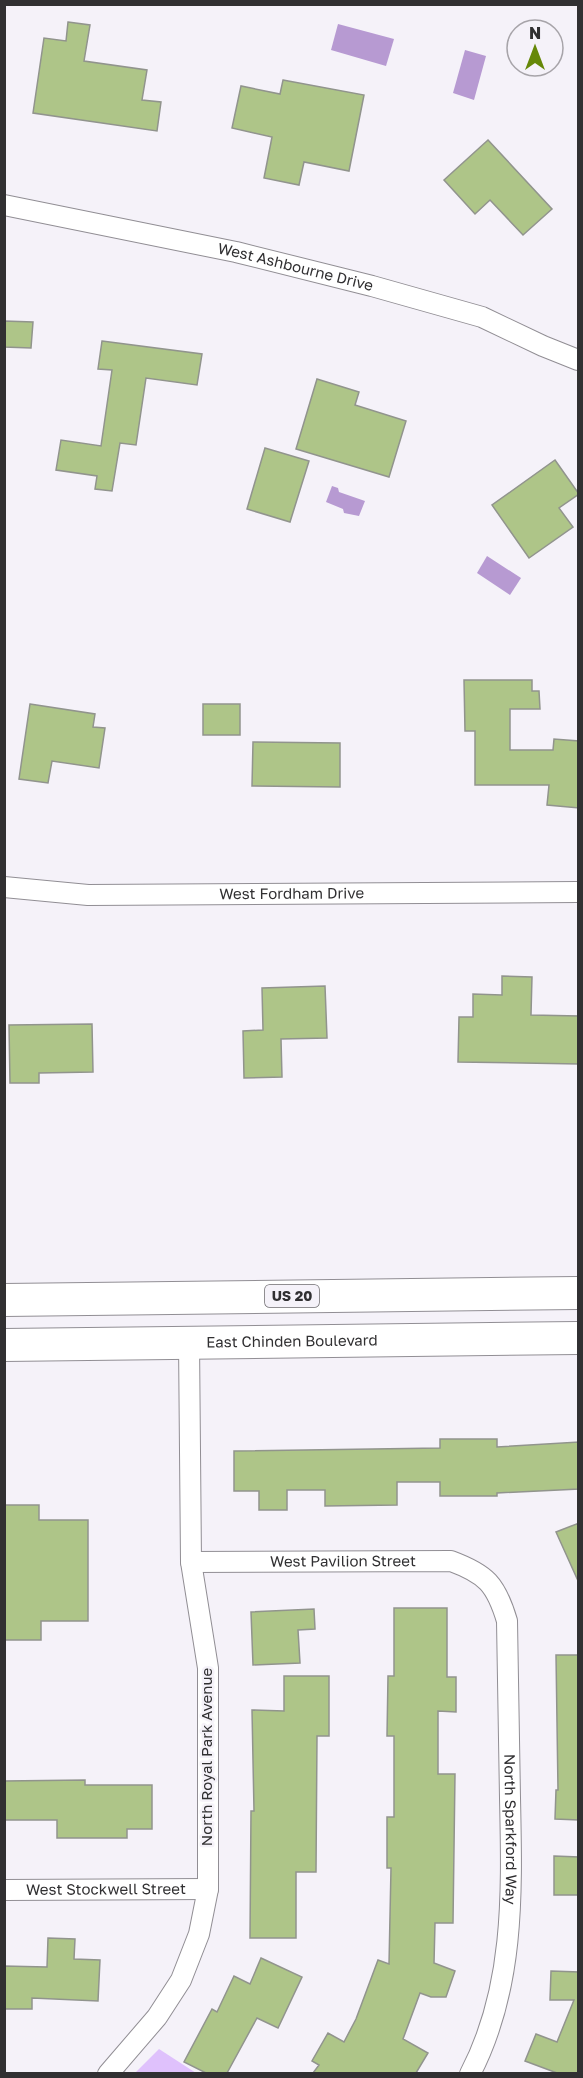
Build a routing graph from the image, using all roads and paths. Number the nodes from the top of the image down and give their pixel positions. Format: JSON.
{"nodes":[{"id":1,"x":4,"y":205,"type":"edge"},
{"id":2,"x":579,"y":360,"type":"edge"},
{"id":3,"x":4,"y":887,"type":"edge"},
{"id":4,"x":579,"y":892,"type":"edge"},
{"id":5,"x":579,"y":1293,"type":"edge"},
{"id":6,"x":4,"y":1300,"type":"edge"},
{"id":7,"x":579,"y":1312,"type":"edge"},
{"id":8,"x":579,"y":1338,"type":"edge"},
{"id":9,"x":189,"y":1341,"type":"junction"},
{"id":10,"x":4,"y":1345,"type":"edge"},
{"id":11,"x":191,"y":1562,"type":"junction"},
{"id":12,"x":490,"y":1581,"type":"joint"},
{"id":13,"x":208,"y":1889,"type":"junction"},
{"id":14,"x":4,"y":1890,"type":"edge"},
{"id":15,"x":108,"y":2073,"type":"edge"},
{"id":16,"x":470,"y":2073,"type":"edge"}],
"edges":[{"from":1,"to":2,"type":"street","name":"West Ashbourne Drive"},
{"from":3,"to":4,"type":"street","name":"West Fordham Drive"},
{"from":5,"to":6,"type":"main road","number":"US 20"},
{"from":7,"to":9,"type":"main road"},
{"from":8,"to":9,"type":"main road","name":"East Chinden Boulevard"},
{"from":9,"to":10,"type":"main road","name":"East Chinden Boulevard"},
{"from":9,"to":11,"type":"street","name":"North Royal Park Avenue"},
{"from":11,"to":12,"type":"street","name":"West Pavilion Street"},
{"from":11,"to":13,"type":"street","name":"North Royal Park Avenue"},
{"from":12,"to":16,"type":"street","name":"North Sparkford Way"},
{"from":13,"to":14,"type":"street","name":"West Stockwell Street"},
{"from":13,"to":15,"type":"street","name":"North Royal Park Avenue"}]}
